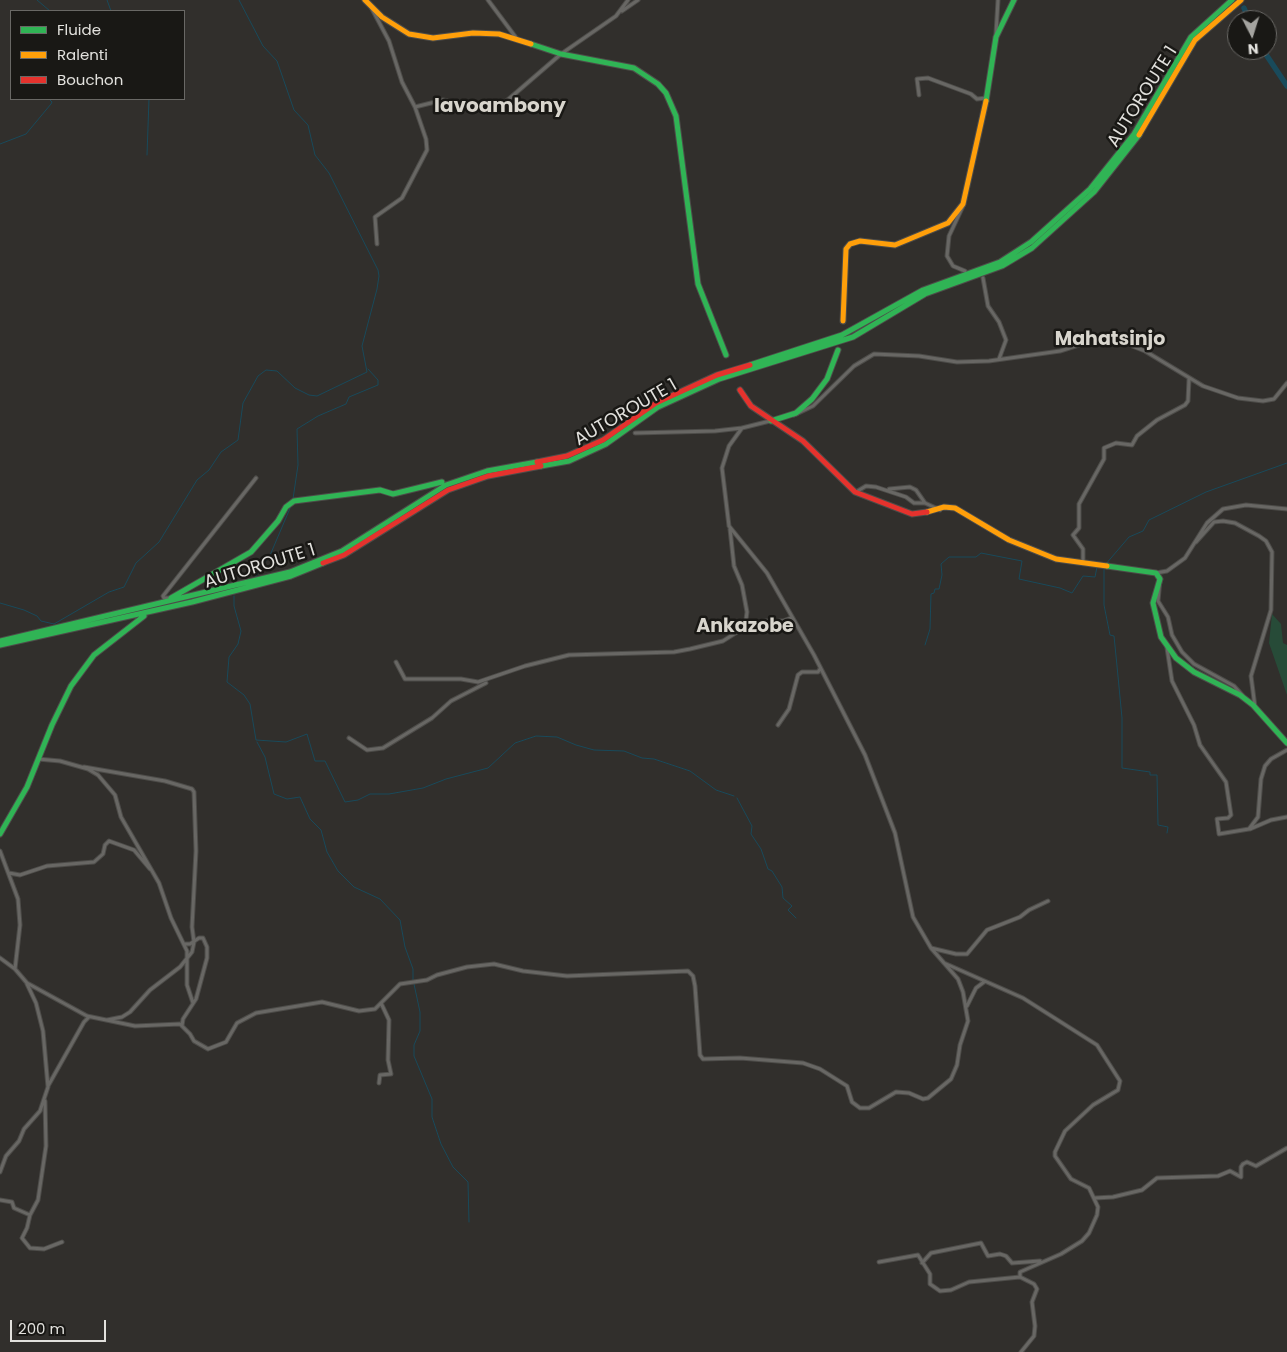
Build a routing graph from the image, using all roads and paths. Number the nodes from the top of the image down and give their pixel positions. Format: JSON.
{"nodes":[{"id":1,"x":488,"y":0,"type":"edge"},
{"id":2,"x":628,"y":0,"type":"edge"},
{"id":3,"x":638,"y":0,"type":"edge"},
{"id":4,"x":998,"y":0,"type":"edge"},
{"id":5,"x":1014,"y":0,"type":"edge"},
{"id":6,"x":1232,"y":0,"type":"edge"},
{"id":7,"x":1241,"y":0,"type":"edge"},
{"id":8,"x":368,"y":2,"type":"edge"},
{"id":9,"x":621,"y":11,"type":"junction"},
{"id":10,"x":996,"y":37,"type":"junction"},
{"id":11,"x":517,"y":39,"type":"junction"},
{"id":12,"x":561,"y":54,"type":"junction"},
{"id":13,"x":919,"y":95,"type":"dead end"},
{"id":14,"x":987,"y":98,"type":"junction"},
{"id":15,"x":415,"y":107,"type":"junction"},
{"id":16,"x":963,"y":204,"type":"junction"},
{"id":17,"x":376,"y":244,"type":"dead end"},
{"id":18,"x":965,"y":271,"type":"dead end"},
{"id":19,"x":983,"y":278,"type":"dead end"},
{"id":20,"x":843,"y":321,"type":"dead end"},
{"id":21,"x":838,"y":350,"type":"dead end"},
{"id":22,"x":726,"y":355,"type":"dead end"},
{"id":23,"x":999,"y":359,"type":"junction"},
{"id":24,"x":1189,"y":378,"type":"junction"},
{"id":25,"x":1287,"y":383,"type":"edge"},
{"id":26,"x":740,"y":390,"type":"dead end"},
{"id":27,"x":786,"y":416,"type":"junction"},
{"id":28,"x":770,"y":420,"type":"junction"},
{"id":29,"x":742,"y":428,"type":"junction"},
{"id":30,"x":635,"y":433,"type":"dead end"},
{"id":31,"x":256,"y":478,"type":"dead end"},
{"id":32,"x":442,"y":482,"type":"dead end"},
{"id":33,"x":886,"y":490,"type":"junction"},
{"id":34,"x":855,"y":492,"type":"junction"},
{"id":35,"x":925,"y":503,"type":"junction"},
{"id":36,"x":1287,"y":509,"type":"edge"},
{"id":37,"x":940,"y":510,"type":"junction"},
{"id":38,"x":729,"y":526,"type":"junction"},
{"id":39,"x":1196,"y":542,"type":"junction"},
{"id":40,"x":1083,"y":563,"type":"junction"},
{"id":41,"x":1156,"y":572,"type":"junction"},
{"id":42,"x":1160,"y":579,"type":"junction"},
{"id":43,"x":171,"y":598,"type":"joint"},
{"id":44,"x":144,"y":616,"type":"dead end"},
{"id":45,"x":791,"y":618,"type":"junction"},
{"id":46,"x":745,"y":627,"type":"junction"},
{"id":47,"x":0,"y":641,"type":"edge"},
{"id":48,"x":1167,"y":645,"type":"junction"},
{"id":49,"x":0,"y":646,"type":"edge"},
{"id":50,"x":396,"y":662,"type":"dead end"},
{"id":51,"x":820,"y":669,"type":"junction"},
{"id":52,"x":487,"y":680,"type":"junction"},
{"id":53,"x":1245,"y":698,"type":"junction"},
{"id":54,"x":1255,"y":708,"type":"junction"},
{"id":55,"x":778,"y":726,"type":"dead end"},
{"id":56,"x":348,"y":738,"type":"dead end"},
{"id":57,"x":1287,"y":743,"type":"edge"},
{"id":58,"x":1287,"y":750,"type":"edge"},
{"id":59,"x":38,"y":759,"type":"junction"},
{"id":60,"x":84,"y":767,"type":"junction"},
{"id":61,"x":1287,"y":817,"type":"edge"},
{"id":62,"x":1249,"y":829,"type":"junction"},
{"id":63,"x":0,"y":834,"type":"edge"},
{"id":64,"x":0,"y":851,"type":"edge"},
{"id":65,"x":152,"y":871,"type":"junction"},
{"id":66,"x":9,"y":873,"type":"junction"},
{"id":67,"x":1048,"y":901,"type":"dead end"},
{"id":68,"x":194,"y":942,"type":"junction"},
{"id":69,"x":184,"y":944,"type":"junction"},
{"id":70,"x":931,"y":948,"type":"junction"},
{"id":71,"x":0,"y":958,"type":"edge"},
{"id":72,"x":188,"y":959,"type":"junction"},
{"id":73,"x":943,"y":962,"type":"junction"},
{"id":74,"x":14,"y":969,"type":"junction"},
{"id":75,"x":984,"y":981,"type":"junction"},
{"id":76,"x":27,"y":983,"type":"junction"},
{"id":77,"x":381,"y":1002,"type":"junction"},
{"id":78,"x":193,"y":1003,"type":"junction"},
{"id":79,"x":967,"y":1006,"type":"junction"},
{"id":80,"x":90,"y":1017,"type":"junction"},
{"id":81,"x":106,"y":1020,"type":"junction"},
{"id":82,"x":182,"y":1026,"type":"junction"},
{"id":83,"x":379,"y":1083,"type":"dead end"},
{"id":84,"x":48,"y":1086,"type":"junction"},
{"id":85,"x":44,"y":1098,"type":"junction"},
{"id":86,"x":1287,"y":1148,"type":"edge"},
{"id":87,"x":0,"y":1172,"type":"edge"},
{"id":88,"x":1095,"y":1198,"type":"junction"},
{"id":89,"x":0,"y":1200,"type":"edge"},
{"id":90,"x":30,"y":1215,"type":"junction"},
{"id":91,"x":62,"y":1242,"type":"dead end"},
{"id":92,"x":1043,"y":1261,"type":"junction"},
{"id":93,"x":879,"y":1262,"type":"dead end"},
{"id":94,"x":922,"y":1263,"type":"junction"},
{"id":95,"x":1020,"y":1277,"type":"junction"},
{"id":96,"x":1020,"y":1352,"type":"edge"}],
"edges":[{"from":1,"to":11,"type":"street"},
{"from":2,"to":9,"type":"street"},
{"from":3,"to":9,"type":"street"},
{"from":4,"to":10,"type":"street"},
{"from":5,"to":10,"type":"main road"},
{"from":6,"to":47,"type":"main road","name":"AUTOROUTE 1"},
{"from":7,"to":49,"type":"main road","name":"AUTOROUTE 1"},
{"from":8,"to":11,"type":"main road"},
{"from":8,"to":15,"type":"street"},
{"from":9,"to":12,"type":"street"},
{"from":10,"to":14,"type":"main road"},
{"from":11,"to":12,"type":"main road"},
{"from":12,"to":15,"type":"street"},
{"from":12,"to":22,"type":"main road"},
{"from":13,"to":14,"type":"street"},
{"from":14,"to":16,"type":"main road"},
{"from":15,"to":17,"type":"street"},
{"from":16,"to":18,"type":"street"},
{"from":16,"to":20,"type":"main road"},
{"from":19,"to":23,"type":"street"},
{"from":21,"to":27,"type":"main road"},
{"from":23,"to":24,"type":"street"},
{"from":23,"to":27,"type":"street"},
{"from":24,"to":25,"type":"street"},
{"from":24,"to":40,"type":"street"},
{"from":26,"to":28,"type":"main road"},
{"from":27,"to":28,"type":"main road"},
{"from":28,"to":29,"type":"street"},
{"from":28,"to":34,"type":"main road"},
{"from":29,"to":30,"type":"street"},
{"from":29,"to":38,"type":"street"},
{"from":31,"to":43,"type":"street"},
{"from":32,"to":43,"type":"main road"},
{"from":33,"to":34,"type":"street"},
{"from":33,"to":35,"type":"street"},
{"from":33,"to":35,"type":"street"},
{"from":34,"to":37,"type":"main road"},
{"from":35,"to":37,"type":"street"},
{"from":36,"to":39,"type":"street"},
{"from":37,"to":40,"type":"main road"},
{"from":38,"to":45,"type":"street"},
{"from":38,"to":46,"type":"street"},
{"from":39,"to":41,"type":"street"},
{"from":39,"to":54,"type":"street"},
{"from":40,"to":41,"type":"main road"},
{"from":41,"to":42,"type":"main road"},
{"from":42,"to":48,"type":"main road"},
{"from":42,"to":53,"type":"street"},
{"from":44,"to":59,"type":"main road"},
{"from":45,"to":46,"type":"street"},
{"from":45,"to":51,"type":"street"},
{"from":46,"to":52,"type":"street"},
{"from":48,"to":53,"type":"main road"},
{"from":48,"to":62,"type":"street"},
{"from":50,"to":52,"type":"street"},
{"from":51,"to":55,"type":"street"},
{"from":51,"to":70,"type":"street"},
{"from":52,"to":56,"type":"street"},
{"from":53,"to":54,"type":"main road"},
{"from":54,"to":57,"type":"main road"},
{"from":58,"to":62,"type":"street"},
{"from":59,"to":60,"type":"street"},
{"from":59,"to":63,"type":"main road"},
{"from":60,"to":65,"type":"street"},
{"from":60,"to":68,"type":"street"},
{"from":61,"to":62,"type":"street"},
{"from":64,"to":66,"type":"street"},
{"from":65,"to":66,"type":"street"},
{"from":65,"to":69,"type":"street"},
{"from":66,"to":74,"type":"street"},
{"from":67,"to":70,"type":"street"},
{"from":68,"to":69,"type":"street"},
{"from":68,"to":72,"type":"street"},
{"from":68,"to":78,"type":"street"},
{"from":69,"to":72,"type":"street"},
{"from":70,"to":73,"type":"street"},
{"from":71,"to":74,"type":"street"},
{"from":72,"to":78,"type":"street"},
{"from":72,"to":81,"type":"street"},
{"from":73,"to":75,"type":"street"},
{"from":73,"to":79,"type":"street"},
{"from":74,"to":76,"type":"street"},
{"from":75,"to":79,"type":"street"},
{"from":75,"to":88,"type":"street"},
{"from":76,"to":80,"type":"street"},
{"from":76,"to":84,"type":"street"},
{"from":77,"to":79,"type":"street"},
{"from":77,"to":82,"type":"street"},
{"from":77,"to":83,"type":"street"},
{"from":78,"to":82,"type":"street"},
{"from":80,"to":81,"type":"street"},
{"from":80,"to":84,"type":"street"},
{"from":81,"to":82,"type":"street"},
{"from":84,"to":85,"type":"street"},
{"from":85,"to":87,"type":"street"},
{"from":85,"to":90,"type":"street"},
{"from":86,"to":88,"type":"street"},
{"from":88,"to":92,"type":"street"},
{"from":89,"to":90,"type":"street"},
{"from":90,"to":91,"type":"street"},
{"from":92,"to":94,"type":"street"},
{"from":92,"to":95,"type":"street"},
{"from":93,"to":94,"type":"street"},
{"from":94,"to":95,"type":"street"},
{"from":95,"to":96,"type":"street"}]}
